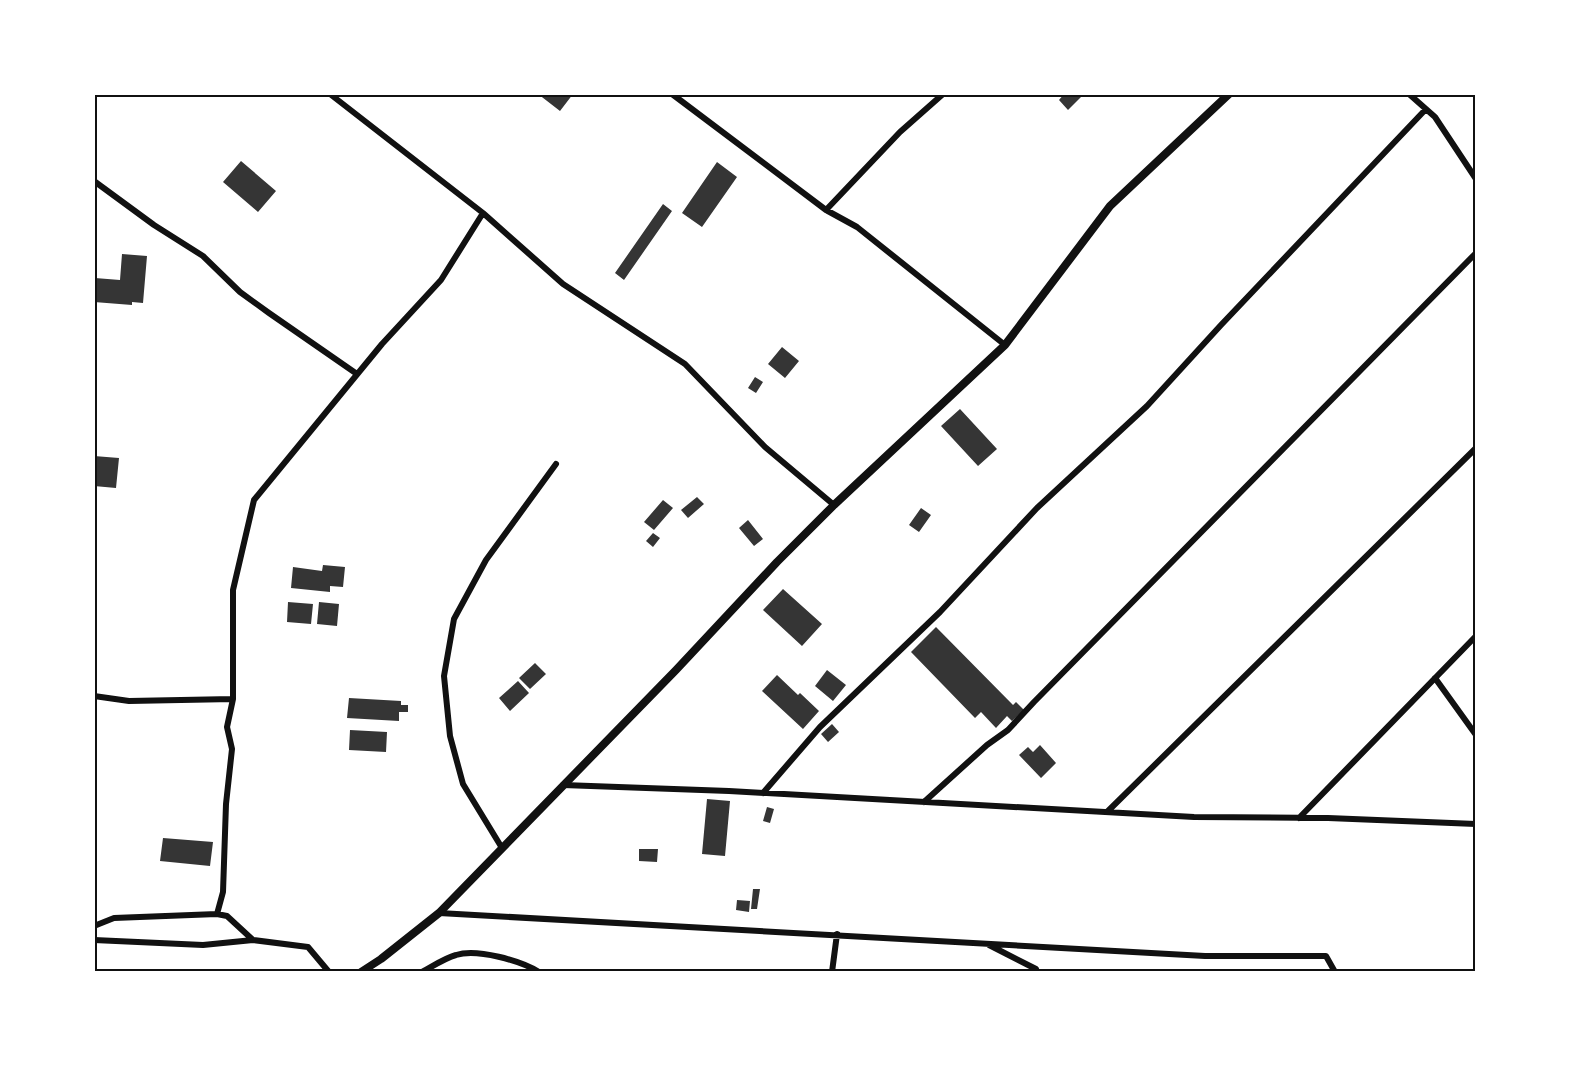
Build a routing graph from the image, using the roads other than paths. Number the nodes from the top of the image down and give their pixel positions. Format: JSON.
{"nodes":[{"id":1,"x":330,"y":94,"type":"edge"},
{"id":2,"x":672,"y":94,"type":"edge"},
{"id":3,"x":943,"y":94,"type":"edge"},
{"id":4,"x":1229,"y":94,"type":"edge"},
{"id":5,"x":1409,"y":94,"type":"edge"},
{"id":6,"x":1426,"y":109,"type":"junction"},
{"id":7,"x":1476,"y":178,"type":"edge"},
{"id":8,"x":94,"y":181,"type":"edge"},
{"id":9,"x":826,"y":210,"type":"junction"},
{"id":10,"x":483,"y":213,"type":"junction"},
{"id":11,"x":1476,"y":253,"type":"edge"},
{"id":12,"x":1005,"y":345,"type":"junction"},
{"id":13,"x":357,"y":374,"type":"junction"},
{"id":14,"x":1476,"y":448,"type":"edge"},
{"id":15,"x":556,"y":464,"type":"dead end"},
{"id":16,"x":834,"y":505,"type":"junction"},
{"id":17,"x":1476,"y":636,"type":"edge"},
{"id":18,"x":1435,"y":678,"type":"junction"},
{"id":19,"x":94,"y":696,"type":"edge"},
{"id":20,"x":233,"y":699,"type":"junction"},
{"id":21,"x":1476,"y":735,"type":"edge"},
{"id":22,"x":563,"y":785,"type":"junction"},
{"id":23,"x":763,"y":793,"type":"junction"},
{"id":24,"x":924,"y":802,"type":"junction"},
{"id":25,"x":1107,"y":812,"type":"junction"},
{"id":26,"x":1299,"y":818,"type":"junction"},
{"id":27,"x":1476,"y":824,"type":"edge"},
{"id":28,"x":502,"y":848,"type":"junction"},
{"id":29,"x":438,"y":913,"type":"junction"},
{"id":30,"x":217,"y":914,"type":"junction"},
{"id":31,"x":94,"y":926,"type":"edge"},
{"id":32,"x":837,"y":934,"type":"junction"},
{"id":33,"x":253,"y":939,"type":"junction"},
{"id":34,"x":94,"y":940,"type":"edge"},
{"id":35,"x":986,"y":943,"type":"junction"},
{"id":36,"x":329,"y":972,"type":"edge"},
{"id":37,"x":362,"y":972,"type":"edge"},
{"id":38,"x":422,"y":972,"type":"edge"},
{"id":39,"x":539,"y":972,"type":"edge"},
{"id":40,"x":832,"y":972,"type":"edge"},
{"id":41,"x":1037,"y":972,"type":"edge"},
{"id":42,"x":1335,"y":972,"type":"edge"}],
"edges":[{"from":1,"to":10,"type":"street"},
{"from":2,"to":9,"type":"street"},
{"from":3,"to":9,"type":"street"},
{"from":4,"to":12,"type":"street"},
{"from":5,"to":6,"type":"street"},
{"from":6,"to":7,"type":"street"},
{"from":6,"to":23,"type":"street"},
{"from":8,"to":13,"type":"street"},
{"from":9,"to":12,"type":"street"},
{"from":10,"to":13,"type":"street"},
{"from":10,"to":16,"type":"street"},
{"from":11,"to":24,"type":"street"},
{"from":12,"to":16,"type":"street"},
{"from":13,"to":20,"type":"street"},
{"from":14,"to":25,"type":"street"},
{"from":15,"to":28,"type":"street"},
{"from":16,"to":22,"type":"street"},
{"from":17,"to":18,"type":"street"},
{"from":18,"to":21,"type":"street"},
{"from":18,"to":26,"type":"street"},
{"from":19,"to":20,"type":"street"},
{"from":20,"to":30,"type":"street"},
{"from":22,"to":23,"type":"street"},
{"from":22,"to":28,"type":"street"},
{"from":23,"to":24,"type":"street"},
{"from":24,"to":25,"type":"street"},
{"from":25,"to":26,"type":"street"},
{"from":26,"to":27,"type":"street"},
{"from":28,"to":29,"type":"street"},
{"from":29,"to":32,"type":"street"},
{"from":29,"to":37,"type":"street"},
{"from":30,"to":31,"type":"street"},
{"from":30,"to":33,"type":"street"},
{"from":32,"to":35,"type":"street"},
{"from":32,"to":40,"type":"street"},
{"from":33,"to":34,"type":"street"},
{"from":33,"to":36,"type":"street"},
{"from":35,"to":41,"type":"street"},
{"from":35,"to":42,"type":"street"},
{"from":38,"to":39,"type":"street"}]}
